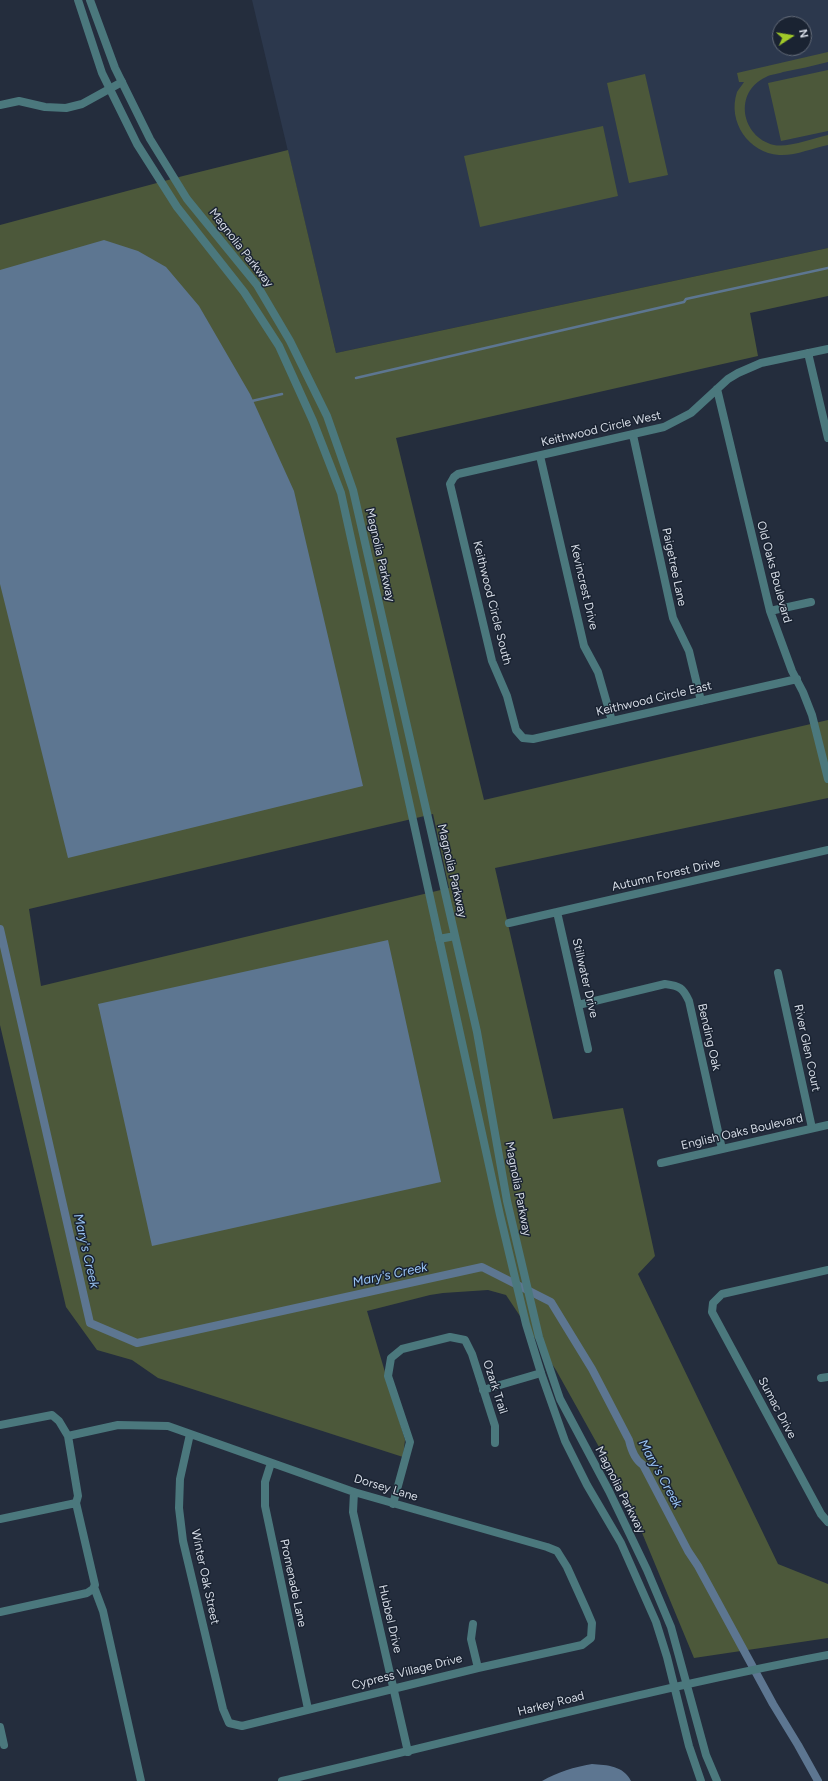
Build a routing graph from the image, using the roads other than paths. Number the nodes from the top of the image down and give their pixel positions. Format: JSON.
{"nodes":[{"id":1,"x":78,"y":0,"type":"edge"},
{"id":2,"x":90,"y":0,"type":"edge"},
{"id":3,"x":122,"y":82,"type":"junction"},
{"id":4,"x":110,"y":89,"type":"junction"},
{"id":5,"x":0,"y":105,"type":"edge"},
{"id":6,"x":279,"y":323,"type":"junction"},
{"id":7,"x":268,"y":329,"type":"junction"},
{"id":8,"x":828,"y":348,"type":"edge"},
{"id":9,"x":808,"y":353,"type":"junction"},
{"id":10,"x":717,"y":389,"type":"junction"},
{"id":11,"x":632,"y":435,"type":"junction"},
{"id":12,"x":828,"y":438,"type":"edge"},
{"id":13,"x":540,"y":456,"type":"junction"},
{"id":14,"x":348,"y":476,"type":"junction"},
{"id":15,"x":454,"y":477,"type":"joint"},
{"id":16,"x":336,"y":480,"type":"junction"},
{"id":17,"x":811,"y":602,"type":"dead end"},
{"id":18,"x":770,"y":611,"type":"junction"},
{"id":19,"x":797,"y":680,"type":"junction"},
{"id":20,"x":701,"y":701,"type":"junction"},
{"id":21,"x":612,"y":721,"type":"junction"},
{"id":22,"x":518,"y":734,"type":"joint"},
{"id":23,"x":828,"y":779,"type":"edge"},
{"id":24,"x":423,"y":798,"type":"junction"},
{"id":25,"x":408,"y":801,"type":"junction"},
{"id":26,"x":828,"y":850,"type":"edge"},
{"id":27,"x":557,"y":912,"type":"junction"},
{"id":28,"x":509,"y":923,"type":"dead end"},
{"id":29,"x":455,"y":936,"type":"junction"},
{"id":30,"x":439,"y":939,"type":"junction"},
{"id":31,"x":778,"y":973,"type":"dead end"},
{"id":32,"x":578,"y":1004,"type":"junction"},
{"id":33,"x":588,"y":1049,"type":"dead end"},
{"id":34,"x":828,"y":1124,"type":"edge"},
{"id":35,"x":812,"y":1128,"type":"junction"},
{"id":36,"x":722,"y":1149,"type":"junction"},
{"id":37,"x":661,"y":1163,"type":"dead end"},
{"id":38,"x":828,"y":1270,"type":"edge"},
{"id":39,"x":541,"y":1373,"type":"junction"},
{"id":40,"x":483,"y":1390,"type":"junction"},
{"id":41,"x":0,"y":1425,"type":"edge"},
{"id":42,"x":190,"y":1434,"type":"junction"},
{"id":43,"x":68,"y":1436,"type":"junction"},
{"id":44,"x":495,"y":1443,"type":"dead end"},
{"id":45,"x":271,"y":1463,"type":"junction"},
{"id":46,"x":354,"y":1492,"type":"junction"},
{"id":47,"x":76,"y":1503,"type":"junction"},
{"id":48,"x":393,"y":1504,"type":"junction"},
{"id":49,"x":0,"y":1519,"type":"edge"},
{"id":50,"x":828,"y":1522,"type":"edge"},
{"id":51,"x":94,"y":1587,"type":"junction"},
{"id":52,"x":0,"y":1612,"type":"edge"},
{"id":53,"x":473,"y":1624,"type":"dead end"},
{"id":54,"x":591,"y":1638,"type":"joint"},
{"id":55,"x":828,"y":1655,"type":"edge"},
{"id":56,"x":478,"y":1668,"type":"junction"},
{"id":57,"x":688,"y":1686,"type":"junction"},
{"id":58,"x":394,"y":1688,"type":"junction"},
{"id":59,"x":674,"y":1688,"type":"junction"},
{"id":60,"x":308,"y":1709,"type":"junction"},
{"id":61,"x":229,"y":1723,"type":"joint"},
{"id":62,"x":0,"y":1727,"type":"edge"},
{"id":63,"x":4,"y":1745,"type":"dead end"},
{"id":64,"x":408,"y":1752,"type":"junction"},
{"id":65,"x":141,"y":1781,"type":"edge"},
{"id":66,"x":282,"y":1781,"type":"edge"},
{"id":67,"x":701,"y":1781,"type":"edge"},
{"id":68,"x":717,"y":1781,"type":"edge"}],
"edges":[{"from":1,"to":4,"type":"street","name":"Magnolia Parkway"},
{"from":2,"to":3,"type":"street","name":"Magnolia Parkway"},
{"from":3,"to":4,"type":"street"},
{"from":3,"to":6,"type":"street","name":"Magnolia Parkway"},
{"from":4,"to":5,"type":"street"},
{"from":4,"to":7,"type":"street","name":"Magnolia Parkway"},
{"from":6,"to":7,"type":"street"},
{"from":6,"to":14,"type":"street","name":"Magnolia Parkway"},
{"from":7,"to":16,"type":"street","name":"Magnolia Parkway"},
{"from":8,"to":9,"type":"street","name":"Keithwood Circle West"},
{"from":9,"to":10,"type":"street","name":"Keithwood Circle West"},
{"from":9,"to":12,"type":"street"},
{"from":10,"to":11,"type":"street","name":"Keithwood Circle West"},
{"from":10,"to":18,"type":"street","name":"Old Oaks Boulevard"},
{"from":11,"to":13,"type":"street","name":"Keithwood Circle West"},
{"from":11,"to":20,"type":"street","name":"Paigetree Lane"},
{"from":13,"to":15,"type":"street","name":"Keithwood Circle West"},
{"from":13,"to":21,"type":"street","name":"Kevincrest Drive"},
{"from":14,"to":16,"type":"street"},
{"from":14,"to":24,"type":"street","name":"Magnolia Parkway"},
{"from":15,"to":22,"type":"street","name":"Keithwood Circle South"},
{"from":16,"to":25,"type":"street","name":"Magnolia Parkway"},
{"from":17,"to":18,"type":"street"},
{"from":18,"to":19,"type":"street","name":"Old Oaks Boulevard"},
{"from":19,"to":20,"type":"street","name":"Keithwood Circle East"},
{"from":19,"to":23,"type":"street","name":"Old Oaks Boulevard"},
{"from":20,"to":21,"type":"street","name":"Keithwood Circle East"},
{"from":21,"to":22,"type":"street","name":"Keithwood Circle East"},
{"from":24,"to":25,"type":"street"},
{"from":24,"to":29,"type":"street","name":"Magnolia Parkway"},
{"from":25,"to":30,"type":"street","name":"Magnolia Parkway"},
{"from":26,"to":27,"type":"street","name":"Autumn Forest Drive"},
{"from":27,"to":28,"type":"street","name":"Autumn Forest Drive"},
{"from":27,"to":32,"type":"street","name":"Stillwater Drive"},
{"from":29,"to":30,"type":"street"},
{"from":29,"to":57,"type":"street","name":"Magnolia Parkway"},
{"from":30,"to":39,"type":"street","name":"Magnolia Parkway"},
{"from":31,"to":35,"type":"street","name":"River Glen Court"},
{"from":32,"to":33,"type":"street","name":"Stillwater Drive"},
{"from":32,"to":36,"type":"street","name":"Bending Oak"},
{"from":34,"to":35,"type":"street","name":"English Oaks Boulevard"},
{"from":35,"to":36,"type":"street","name":"English Oaks Boulevard"},
{"from":36,"to":37,"type":"street","name":"English Oaks Boulevard"},
{"from":38,"to":50,"type":"street","name":"Sumac Drive"},
{"from":39,"to":40,"type":"street"},
{"from":39,"to":59,"type":"street","name":"Magnolia Parkway"},
{"from":40,"to":44,"type":"street","name":"Ozark Trail"},
{"from":40,"to":48,"type":"street","name":"Ozark Trail"},
{"from":41,"to":43,"type":"street"},
{"from":42,"to":43,"type":"street","name":"Dorsey Lane"},
{"from":42,"to":45,"type":"street","name":"Dorsey Lane"},
{"from":42,"to":61,"type":"street","name":"Winter Oak Street"},
{"from":43,"to":47,"type":"street"},
{"from":45,"to":46,"type":"street","name":"Dorsey Lane"},
{"from":45,"to":60,"type":"street","name":"Promenade Lane"},
{"from":46,"to":48,"type":"street","name":"Dorsey Lane"},
{"from":46,"to":58,"type":"street","name":"Hubbel Drive"},
{"from":47,"to":49,"type":"street"},
{"from":47,"to":51,"type":"street"},
{"from":48,"to":54,"type":"street","name":"Dorsey Lane"},
{"from":51,"to":52,"type":"street"},
{"from":51,"to":65,"type":"street"},
{"from":53,"to":56,"type":"street"},
{"from":54,"to":56,"type":"street","name":"Cypress Village Drive"},
{"from":55,"to":57,"type":"street","name":"Harkey Road"},
{"from":56,"to":58,"type":"street","name":"Cypress Village Drive"},
{"from":57,"to":59,"type":"street","name":"Harkey Road"},
{"from":57,"to":68,"type":"street","name":"Magnolia Parkway"},
{"from":58,"to":60,"type":"street","name":"Cypress Village Drive"},
{"from":58,"to":64,"type":"street","name":"Hubbel Drive"},
{"from":59,"to":64,"type":"street","name":"Harkey Road"},
{"from":59,"to":67,"type":"street","name":"Magnolia Parkway"},
{"from":60,"to":61,"type":"street","name":"Cypress Village Drive"},
{"from":62,"to":63,"type":"street"},
{"from":64,"to":66,"type":"street","name":"Harkey Road"}]}
